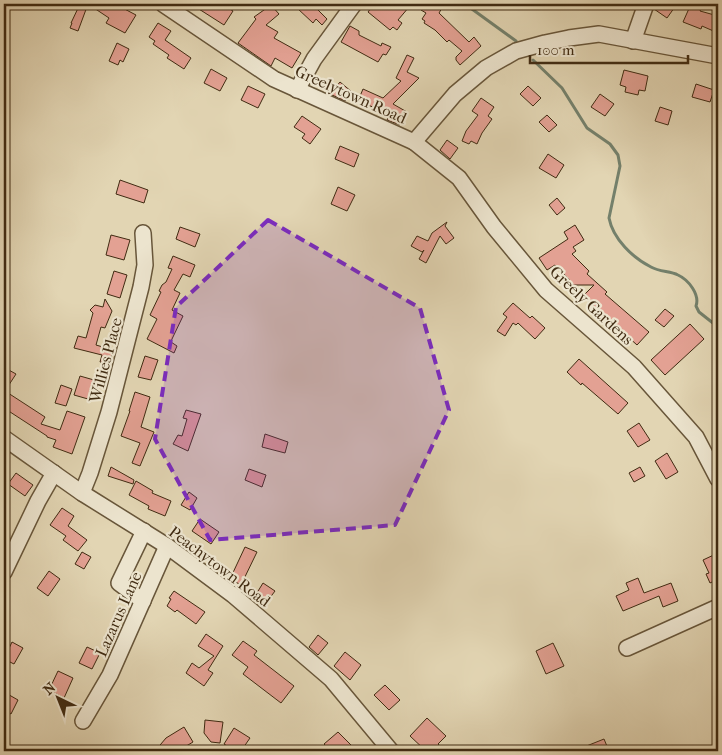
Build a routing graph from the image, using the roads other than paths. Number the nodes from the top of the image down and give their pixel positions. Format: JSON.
{"nodes":[{"id":1,"x":162,"y":4,"type":"edge"},
{"id":2,"x":354,"y":4,"type":"edge"},
{"id":3,"x":646,"y":4,"type":"edge"},
{"id":4,"x":632,"y":41,"type":"junction"},
{"id":5,"x":718,"y":56,"type":"edge"},
{"id":6,"x":298,"y":90,"type":"junction"},
{"id":7,"x":414,"y":142,"type":"junction"},
{"id":8,"x":143,"y":233,"type":"dead end"},
{"id":9,"x":4,"y":438,"type":"edge"},
{"id":10,"x":54,"y":474,"type":"junction"},
{"id":11,"x":718,"y":479,"type":"edge"},
{"id":12,"x":82,"y":493,"type":"junction"},
{"id":13,"x":144,"y":532,"type":"junction"},
{"id":14,"x":167,"y":546,"type":"junction"},
{"id":15,"x":4,"y":572,"type":"edge"},
{"id":16,"x":143,"y":601,"type":"junction"},
{"id":17,"x":718,"y":607,"type":"edge"},
{"id":18,"x":627,"y":648,"type":"dead end"},
{"id":19,"x":83,"y":721,"type":"dead end"},
{"id":20,"x":391,"y":751,"type":"edge"}],
"edges":[{"from":1,"to":6,"type":"street","name":"Greelytown Road"},
{"from":2,"to":6,"type":"street"},
{"from":3,"to":4,"type":"street"},
{"from":4,"to":5,"type":"street","name":"Greelytown Road"},
{"from":4,"to":7,"type":"street","name":"Greelytown Road"},
{"from":6,"to":7,"type":"street","name":"Greelytown Road"},
{"from":7,"to":11,"type":"street","name":"Greely Gardens"},
{"from":8,"to":12,"type":"street","name":"Willies Place"},
{"from":9,"to":10,"type":"street","name":"Peachytown Road"},
{"from":10,"to":12,"type":"street","name":"Peachytown Road"},
{"from":10,"to":15,"type":"street"},
{"from":12,"to":13,"type":"street","name":"Peachytown Road"},
{"from":13,"to":14,"type":"street","name":"Peachytown Road"},
{"from":13,"to":16,"type":"street"},
{"from":14,"to":16,"type":"street","name":"Lazarus Lane"},
{"from":14,"to":20,"type":"street","name":"Peachytown Road"},
{"from":16,"to":19,"type":"street","name":"Lazarus Lane"},
{"from":17,"to":18,"type":"street"}]}
